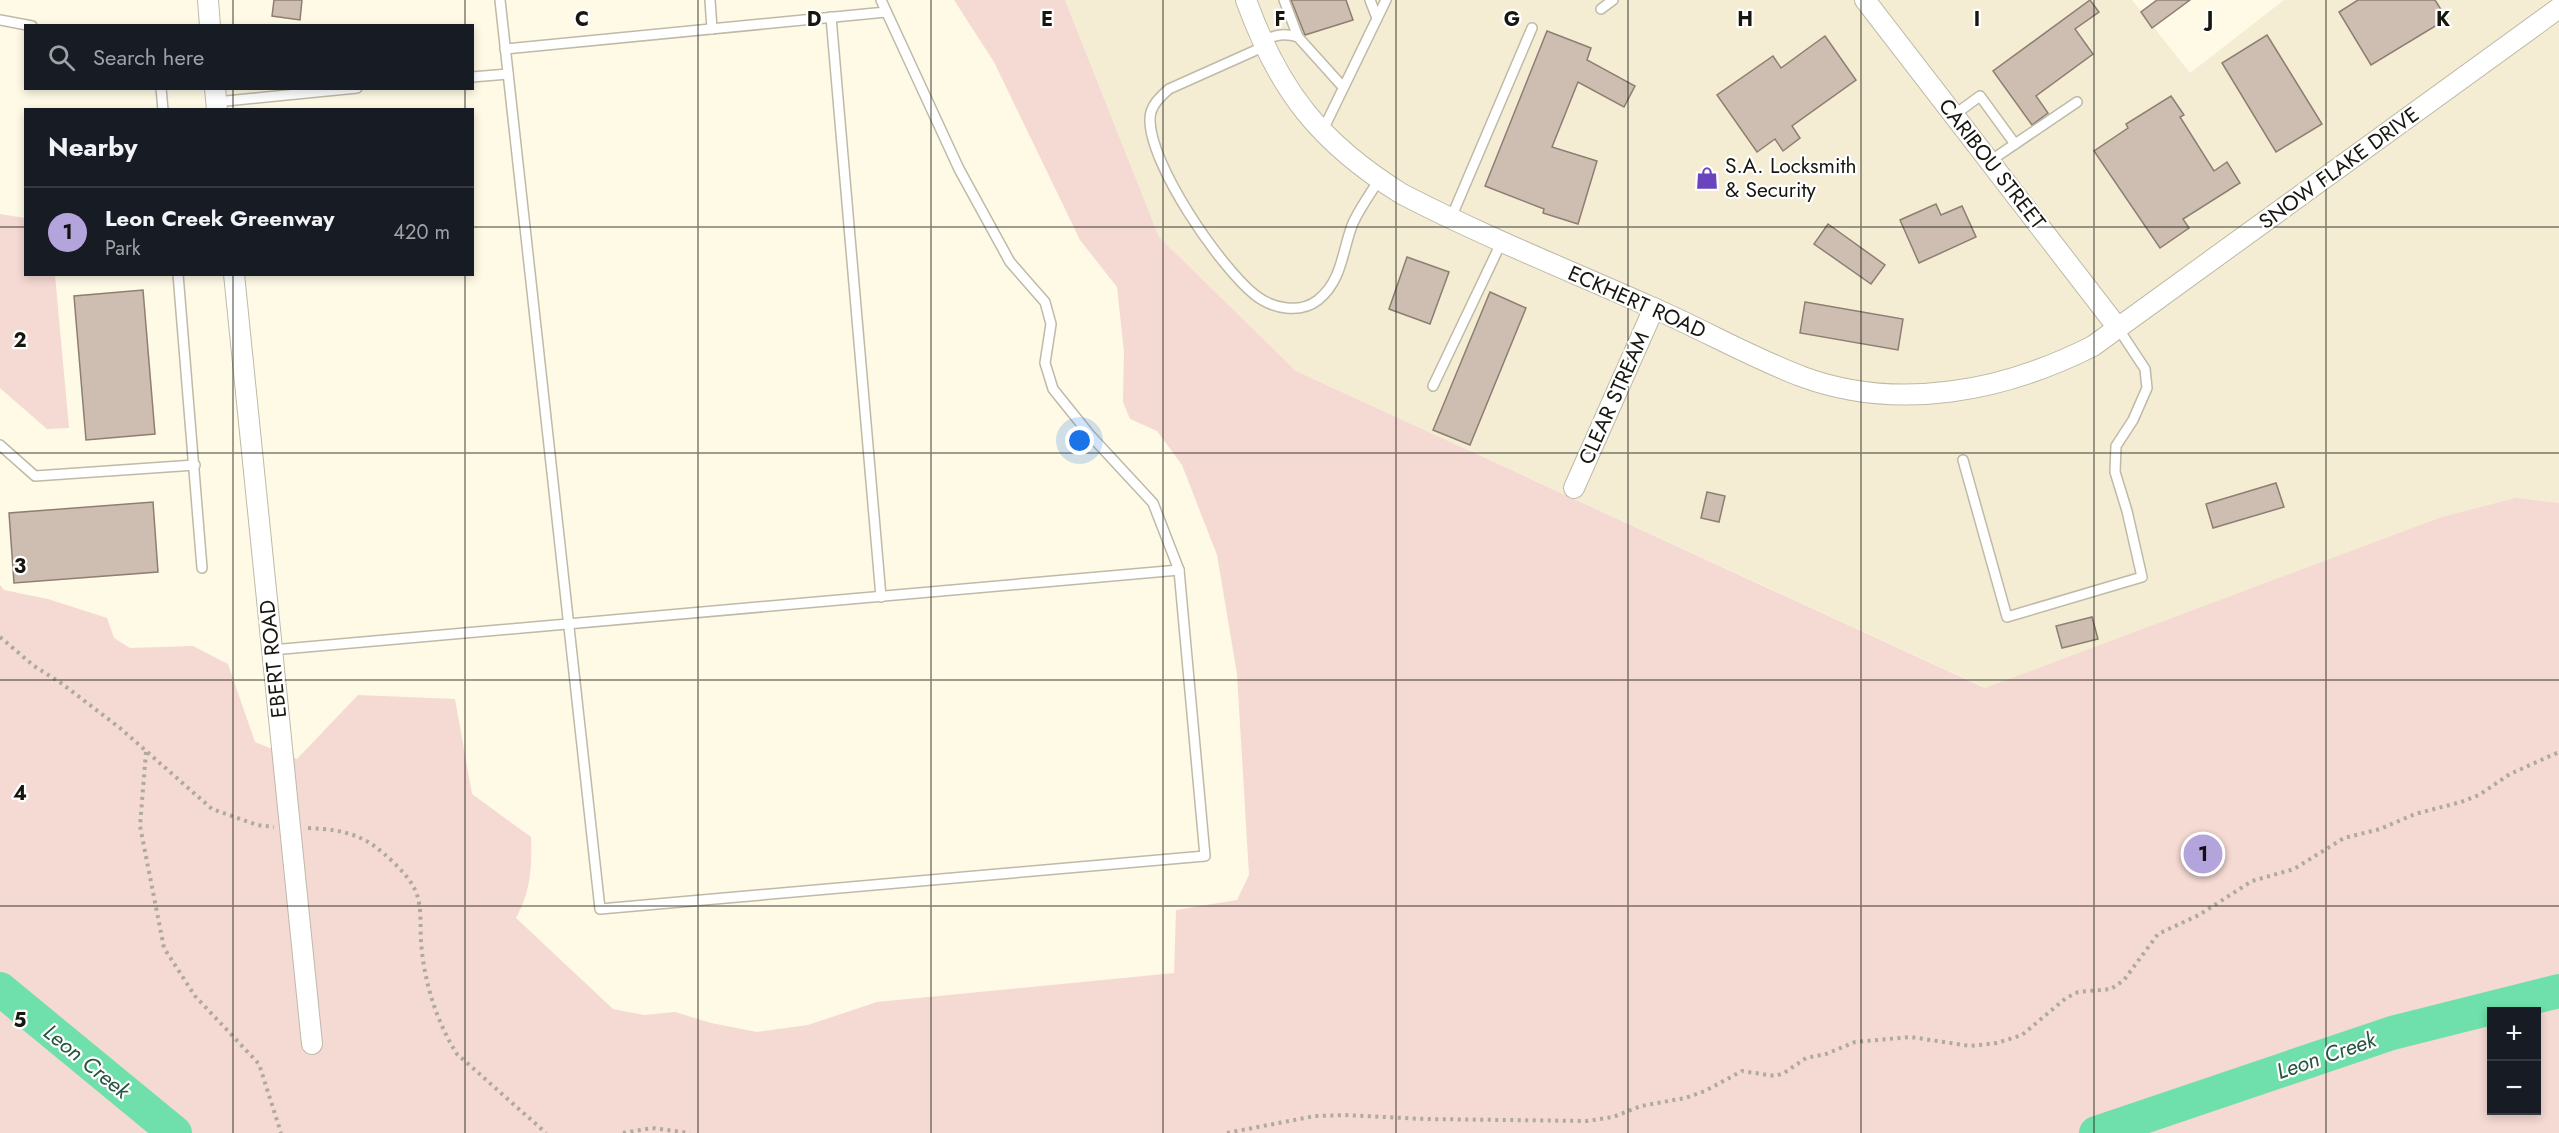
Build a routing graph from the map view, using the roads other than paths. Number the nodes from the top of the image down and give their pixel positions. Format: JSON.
{"nodes":[{"id":1,"x":208,"y":0,"type":"edge"},
{"id":2,"x":500,"y":0,"type":"edge"},
{"id":3,"x":710,"y":0,"type":"edge"},
{"id":4,"x":881,"y":0,"type":"edge"},
{"id":5,"x":1246,"y":0,"type":"edge"},
{"id":6,"x":1284,"y":0,"type":"edge"},
{"id":7,"x":1370,"y":0,"type":"edge"},
{"id":8,"x":1386,"y":0,"type":"edge"},
{"id":9,"x":1614,"y":0,"type":"edge"},
{"id":10,"x":1865,"y":0,"type":"edge"},
{"id":11,"x":2559,"y":8,"type":"edge"},
{"id":12,"x":1601,"y":9,"type":"dead end"},
{"id":13,"x":886,"y":12,"type":"junction"},
{"id":14,"x":831,"y":17,"type":"junction"},
{"id":15,"x":1377,"y":18,"type":"junction"},
{"id":16,"x":0,"y":20,"type":"edge"},
{"id":17,"x":24,"y":24,"type":"edge"},
{"id":18,"x":210,"y":24,"type":"edge"},
{"id":19,"x":1532,"y":28,"type":"dead end"},
{"id":20,"x":712,"y":29,"type":"junction"},
{"id":21,"x":1298,"y":37,"type":"junction"},
{"id":22,"x":1262,"y":44,"type":"junction"},
{"id":23,"x":505,"y":49,"type":"junction"},
{"id":24,"x":508,"y":74,"type":"junction"},
{"id":25,"x":474,"y":77,"type":"edge"},
{"id":26,"x":1343,"y":87,"type":"junction"},
{"id":27,"x":161,"y":90,"type":"edge"},
{"id":28,"x":334,"y":90,"type":"edge"},
{"id":29,"x":216,"y":100,"type":"edge"},
{"id":30,"x":2077,"y":102,"type":"dead end"},
{"id":31,"x":163,"y":108,"type":"edge"},
{"id":32,"x":1954,"y":115,"type":"junction"},
{"id":33,"x":1322,"y":132,"type":"junction"},
{"id":34,"x":2015,"y":144,"type":"junction"},
{"id":35,"x":1990,"y":161,"type":"junction"},
{"id":36,"x":1379,"y":180,"type":"junction"},
{"id":37,"x":1451,"y":218,"type":"junction"},
{"id":38,"x":1502,"y":241,"type":"junction"},
{"id":39,"x":178,"y":276,"type":"edge"},
{"id":40,"x":234,"y":276,"type":"edge"},
{"id":41,"x":1654,"y":308,"type":"junction"},
{"id":42,"x":2118,"y":328,"type":"junction"},
{"id":43,"x":1433,"y":386,"type":"dead end"},
{"id":44,"x":0,"y":445,"type":"edge"},
{"id":45,"x":1963,"y":460,"type":"dead end"},
{"id":46,"x":195,"y":465,"type":"junction"},
{"id":47,"x":1574,"y":488,"type":"dead end"},
{"id":48,"x":202,"y":568,"type":"dead end"},
{"id":49,"x":1179,"y":570,"type":"junction"},
{"id":50,"x":881,"y":597,"type":"junction"},
{"id":51,"x":568,"y":625,"type":"junction"},
{"id":52,"x":272,"y":650,"type":"junction"},
{"id":53,"x":312,"y":1044,"type":"dead end"}],
"edges":[{"from":1,"to":18,"type":"street"},
{"from":2,"to":23,"type":"lane"},
{"from":3,"to":20,"type":"lane"},
{"from":4,"to":13,"type":"lane"},
{"from":5,"to":22,"type":"street","name":"ECKHERT ROAD"},
{"from":6,"to":21,"type":"lane"},
{"from":7,"to":15,"type":"lane"},
{"from":8,"to":15,"type":"lane"},
{"from":9,"to":12,"type":"lane"},
{"from":10,"to":32,"type":"street","name":"CARIBOU STREET"},
{"from":11,"to":42,"type":"street","name":"SNOW FLAKE DRIVE"},
{"from":13,"to":14,"type":"lane"},
{"from":13,"to":49,"type":"lane"},
{"from":14,"to":20,"type":"lane"},
{"from":14,"to":50,"type":"lane"},
{"from":15,"to":26,"type":"lane"},
{"from":16,"to":17,"type":"lane"},
{"from":19,"to":37,"type":"lane"},
{"from":20,"to":23,"type":"lane"},
{"from":21,"to":22,"type":"lane"},
{"from":21,"to":26,"type":"lane"},
{"from":22,"to":33,"type":"street","name":"ECKHERT ROAD"},
{"from":22,"to":36,"type":"lane"},
{"from":23,"to":24,"type":"lane"},
{"from":24,"to":25,"type":"lane"},
{"from":24,"to":51,"type":"lane"},
{"from":26,"to":33,"type":"lane"},
{"from":27,"to":31,"type":"lane"},
{"from":28,"to":29,"type":"lane"},
{"from":30,"to":34,"type":"lane"},
{"from":32,"to":34,"type":"lane"},
{"from":32,"to":35,"type":"street","name":"CARIBOU STREET"},
{"from":33,"to":36,"type":"street","name":"ECKHERT ROAD"},
{"from":34,"to":35,"type":"lane"},
{"from":35,"to":42,"type":"street","name":"CARIBOU STREET"},
{"from":36,"to":37,"type":"street","name":"ECKHERT ROAD"},
{"from":37,"to":38,"type":"street","name":"ECKHERT ROAD"},
{"from":38,"to":41,"type":"street","name":"ECKHERT ROAD"},
{"from":38,"to":43,"type":"lane"},
{"from":39,"to":46,"type":"lane"},
{"from":40,"to":52,"type":"street","name":"EBERT ROAD"},
{"from":41,"to":42,"type":"street","name":"ECKHERT ROAD"},
{"from":41,"to":47,"type":"street","name":"CLEAR STREAM"},
{"from":42,"to":45,"type":"lane"},
{"from":44,"to":46,"type":"lane"},
{"from":46,"to":48,"type":"lane"},
{"from":49,"to":50,"type":"lane"},
{"from":49,"to":51,"type":"lane"},
{"from":50,"to":51,"type":"lane"},
{"from":51,"to":52,"type":"lane"},
{"from":52,"to":53,"type":"street","name":"EBERT ROAD"}]}
